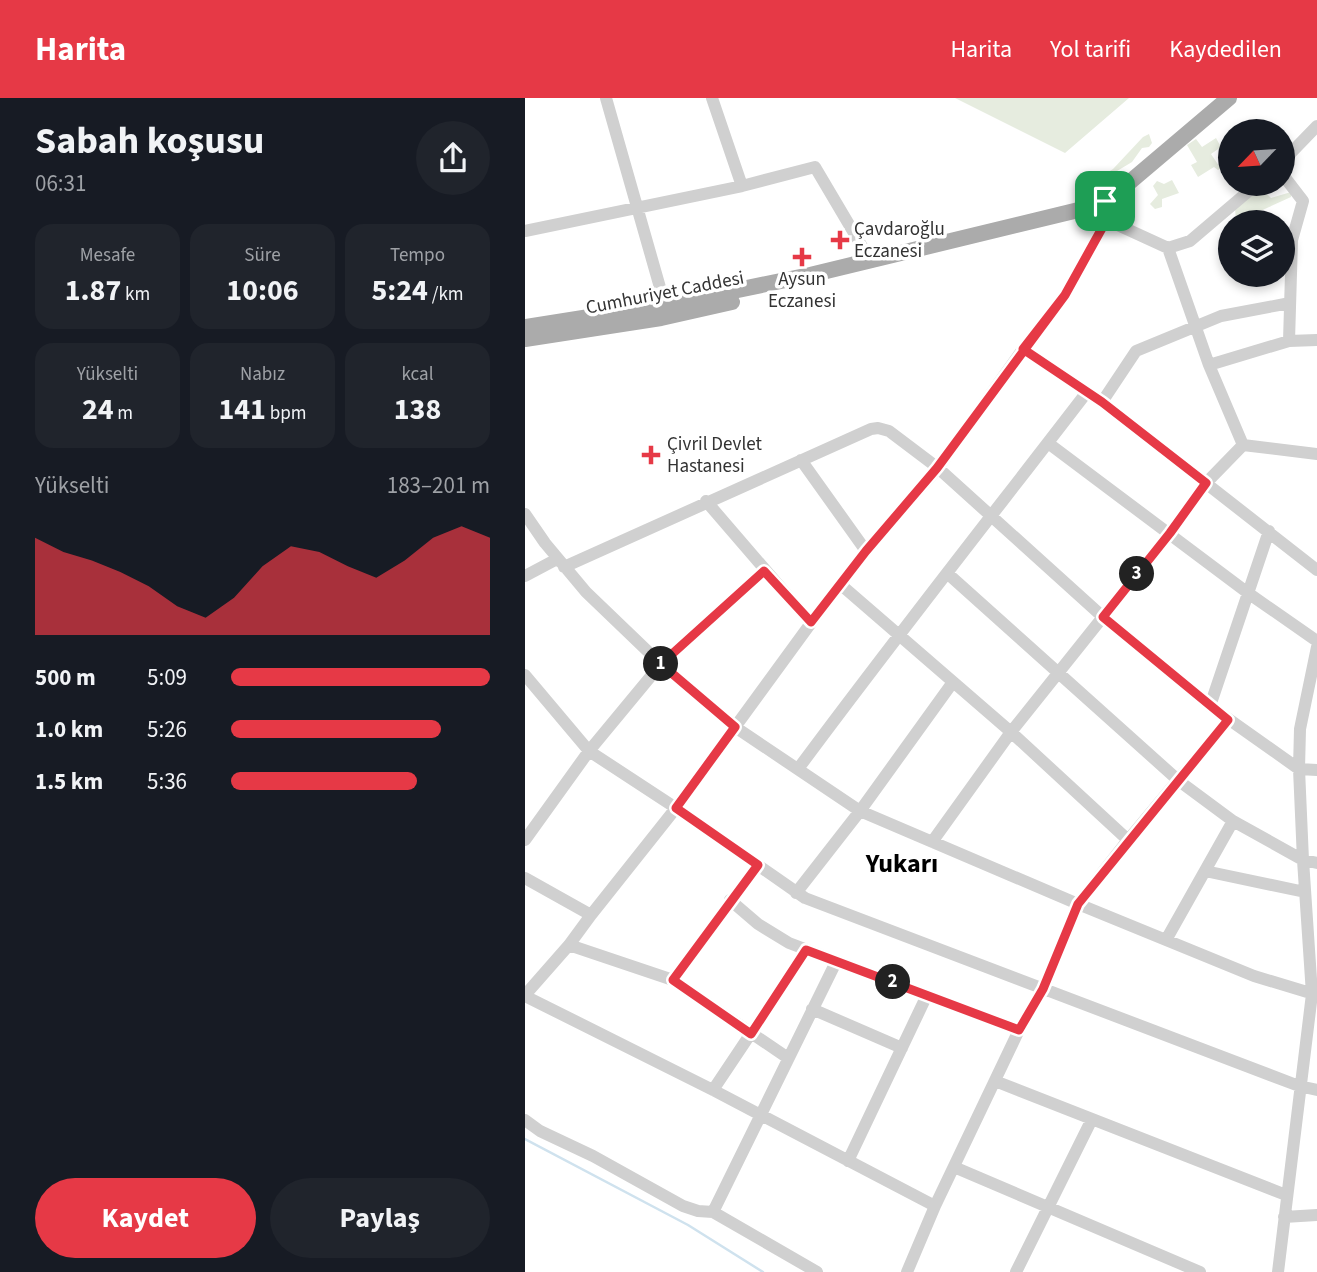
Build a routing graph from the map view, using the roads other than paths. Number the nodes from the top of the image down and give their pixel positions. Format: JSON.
{"nodes":[{"id":1,"x":606,"y":98,"type":"edge"},
{"id":2,"x":1229,"y":98,"type":"edge"},
{"id":3,"x":717,"y":100,"type":"edge"},
{"id":4,"x":1317,"y":126,"type":"edge"},
{"id":5,"x":1295,"y":149,"type":"edge"},
{"id":6,"x":742,"y":186,"type":"junction"},
{"id":7,"x":1295,"y":191,"type":"edge"},
{"id":8,"x":1243,"y":196,"type":"edge"},
{"id":9,"x":1105,"y":201,"type":"junction"},
{"id":10,"x":1303,"y":201,"type":"junction"},
{"id":11,"x":1317,"y":202,"type":"edge"},
{"id":12,"x":638,"y":208,"type":"junction"},
{"id":13,"x":1083,"y":209,"type":"junction"},
{"id":14,"x":1106,"y":221,"type":"junction"},
{"id":15,"x":525,"y":231,"type":"edge"},
{"id":16,"x":1168,"y":248,"type":"junction"},
{"id":17,"x":870,"y":260,"type":"junction"},
{"id":18,"x":810,"y":275,"type":"junction"},
{"id":19,"x":1290,"y":303,"type":"junction"},
{"id":20,"x":665,"y":305,"type":"junction"},
{"id":21,"x":525,"y":327,"type":"edge"},
{"id":22,"x":1195,"y":327,"type":"junction"},
{"id":23,"x":525,"y":339,"type":"edge"},
{"id":24,"x":1317,"y":340,"type":"edge"},
{"id":25,"x":1289,"y":341,"type":"junction"},
{"id":26,"x":1023,"y":349,"type":"junction"},
{"id":27,"x":1209,"y":365,"type":"junction"},
{"id":28,"x":1087,"y":392,"type":"junction"},
{"id":29,"x":1102,"y":402,"type":"junction"},
{"id":30,"x":1048,"y":443,"type":"junction"},
{"id":31,"x":1243,"y":445,"type":"junction"},
{"id":32,"x":1317,"y":454,"type":"edge"},
{"id":33,"x":801,"y":460,"type":"junction"},
{"id":34,"x":937,"y":468,"type":"junction"},
{"id":35,"x":1206,"y":483,"type":"junction"},
{"id":36,"x":706,"y":501,"type":"junction"},
{"id":37,"x":525,"y":514,"type":"edge"},
{"id":38,"x":993,"y":515,"type":"junction"},
{"id":39,"x":1269,"y":531,"type":"junction"},
{"id":40,"x":1170,"y":533,"type":"junction"},
{"id":41,"x":866,"y":551,"type":"junction"},
{"id":42,"x":560,"y":563,"type":"junction"},
{"id":43,"x":1317,"y":570,"type":"edge"},
{"id":44,"x":764,"y":571,"type":"junction"},
{"id":45,"x":947,"y":573,"type":"junction"},
{"id":46,"x":525,"y":576,"type":"edge"},
{"id":47,"x":840,"y":584,"type":"junction"},
{"id":48,"x":1248,"y":593,"type":"junction"},
{"id":49,"x":1103,"y":617,"type":"junction"},
{"id":50,"x":811,"y":622,"type":"junction"},
{"id":51,"x":897,"y":635,"type":"junction"},
{"id":52,"x":1317,"y":641,"type":"edge"},
{"id":53,"x":1317,"y":647,"type":"edge"},
{"id":54,"x":661,"y":664,"type":"junction"},
{"id":55,"x":1058,"y":673,"type":"junction"},
{"id":56,"x":525,"y":675,"type":"edge"},
{"id":57,"x":953,"y":682,"type":"junction"},
{"id":58,"x":1210,"y":706,"type":"junction"},
{"id":59,"x":1228,"y":720,"type":"junction"},
{"id":60,"x":735,"y":727,"type":"junction"},
{"id":61,"x":1011,"y":732,"type":"junction"},
{"id":62,"x":589,"y":751,"type":"junction"},
{"id":63,"x":798,"y":769,"type":"junction"},
{"id":64,"x":1299,"y":769,"type":"junction"},
{"id":65,"x":1317,"y":770,"type":"edge"},
{"id":66,"x":1179,"y":781,"type":"junction"},
{"id":67,"x":676,"y":808,"type":"junction"},
{"id":68,"x":860,"y":811,"type":"junction"},
{"id":69,"x":1233,"y":821,"type":"junction"},
{"id":70,"x":525,"y":840,"type":"edge"},
{"id":71,"x":1128,"y":840,"type":"junction"},
{"id":72,"x":932,"y":842,"type":"junction"},
{"id":73,"x":1303,"y":860,"type":"junction"},
{"id":74,"x":1317,"y":863,"type":"edge"},
{"id":75,"x":758,"y":865,"type":"junction"},
{"id":76,"x":1205,"y":871,"type":"junction"},
{"id":77,"x":525,"y":878,"type":"edge"},
{"id":78,"x":1304,"y":892,"type":"junction"},
{"id":79,"x":796,"y":893,"type":"junction"},
{"id":80,"x":730,"y":901,"type":"junction"},
{"id":81,"x":1078,"y":904,"type":"junction"},
{"id":82,"x":591,"y":915,"type":"junction"},
{"id":83,"x":1166,"y":940,"type":"junction"},
{"id":84,"x":569,"y":946,"type":"junction"},
{"id":85,"x":806,"y":950,"type":"junction"},
{"id":86,"x":836,"y":962,"type":"junction"},
{"id":87,"x":673,"y":980,"type":"junction"},
{"id":88,"x":1043,"y":989,"type":"junction"},
{"id":89,"x":1315,"y":994,"type":"edge"},
{"id":90,"x":927,"y":995,"type":"junction"},
{"id":91,"x":525,"y":996,"type":"edge"},
{"id":92,"x":813,"y":1009,"type":"junction"},
{"id":93,"x":1019,"y":1030,"type":"junction"},
{"id":94,"x":751,"y":1034,"type":"junction"},
{"id":95,"x":902,"y":1048,"type":"junction"},
{"id":96,"x":788,"y":1058,"type":"junction"},
{"id":97,"x":995,"y":1081,"type":"junction"},
{"id":98,"x":1299,"y":1086,"type":"junction"},
{"id":99,"x":713,"y":1090,"type":"junction"},
{"id":100,"x":1317,"y":1090,"type":"edge"},
{"id":101,"x":759,"y":1115,"type":"junction"},
{"id":102,"x":1093,"y":1119,"type":"junction"},
{"id":103,"x":525,"y":1120,"type":"edge"},
{"id":104,"x":848,"y":1161,"type":"junction"},
{"id":105,"x":954,"y":1167,"type":"junction"},
{"id":106,"x":1286,"y":1195,"type":"junction"},
{"id":107,"x":935,"y":1206,"type":"junction"},
{"id":108,"x":1049,"y":1209,"type":"junction"},
{"id":109,"x":713,"y":1212,"type":"junction"},
{"id":110,"x":1317,"y":1215,"type":"edge"},
{"id":111,"x":1284,"y":1217,"type":"junction"},
{"id":112,"x":817,"y":1272,"type":"edge"},
{"id":113,"x":907,"y":1272,"type":"edge"},
{"id":114,"x":1016,"y":1272,"type":"edge"},
{"id":115,"x":1200,"y":1272,"type":"edge"},
{"id":116,"x":1278,"y":1272,"type":"edge"}],
"edges":[{"from":1,"to":12,"type":"street"},
{"from":2,"to":9,"type":"main road","name":"Cumhuriyet Caddesi"},
{"from":3,"to":6,"type":"street"},
{"from":4,"to":5,"type":"street"},
{"from":6,"to":12,"type":"street"},
{"from":6,"to":17,"type":"street"},
{"from":7,"to":10,"type":"street"},
{"from":8,"to":16,"type":"street"},
{"from":9,"to":13,"type":"main road","name":"Cumhuriyet Caddesi"},
{"from":9,"to":14,"type":"street"},
{"from":10,"to":11,"type":"street"},
{"from":10,"to":19,"type":"street"},
{"from":12,"to":15,"type":"street"},
{"from":12,"to":20,"type":"street"},
{"from":13,"to":14,"type":"street"},
{"from":13,"to":17,"type":"main road","name":"Cumhuriyet Caddesi"},
{"from":14,"to":16,"type":"street"},
{"from":14,"to":26,"type":"street"},
{"from":16,"to":22,"type":"street"},
{"from":17,"to":18,"type":"main road","name":"Cumhuriyet Caddesi"},
{"from":18,"to":20,"type":"main road","name":"Cumhuriyet Caddesi"},
{"from":18,"to":23,"type":"main road","name":"Cumhuriyet Caddesi"},
{"from":19,"to":22,"type":"street"},
{"from":19,"to":25,"type":"street"},
{"from":20,"to":21,"type":"main road","name":"Cumhuriyet Caddesi"},
{"from":22,"to":27,"type":"street"},
{"from":22,"to":29,"type":"street"},
{"from":24,"to":25,"type":"street"},
{"from":25,"to":27,"type":"street"},
{"from":26,"to":28,"type":"street"},
{"from":26,"to":34,"type":"street"},
{"from":27,"to":31,"type":"street"},
{"from":28,"to":29,"type":"street"},
{"from":28,"to":30,"type":"street"},
{"from":29,"to":35,"type":"street"},
{"from":30,"to":38,"type":"street"},
{"from":30,"to":40,"type":"street"},
{"from":31,"to":32,"type":"street"},
{"from":31,"to":35,"type":"street"},
{"from":33,"to":34,"type":"street"},
{"from":33,"to":36,"type":"street"},
{"from":33,"to":41,"type":"street"},
{"from":34,"to":38,"type":"street"},
{"from":34,"to":41,"type":"street"},
{"from":35,"to":39,"type":"street"},
{"from":35,"to":40,"type":"street"},
{"from":36,"to":42,"type":"street"},
{"from":36,"to":44,"type":"street"},
{"from":37,"to":42,"type":"street"},
{"from":38,"to":45,"type":"street"},
{"from":38,"to":49,"type":"street"},
{"from":39,"to":43,"type":"street"},
{"from":39,"to":48,"type":"street"},
{"from":40,"to":48,"type":"street"},
{"from":40,"to":49,"type":"street"},
{"from":41,"to":47,"type":"street"},
{"from":42,"to":46,"type":"street"},
{"from":42,"to":54,"type":"street"},
{"from":44,"to":50,"type":"street"},
{"from":44,"to":54,"type":"street"},
{"from":45,"to":51,"type":"street"},
{"from":45,"to":55,"type":"street"},
{"from":47,"to":50,"type":"street"},
{"from":47,"to":51,"type":"street"},
{"from":48,"to":52,"type":"street"},
{"from":48,"to":58,"type":"street"},
{"from":49,"to":55,"type":"street"},
{"from":49,"to":58,"type":"street"},
{"from":50,"to":60,"type":"street"},
{"from":51,"to":57,"type":"street"},
{"from":51,"to":63,"type":"street"},
{"from":53,"to":64,"type":"street"},
{"from":54,"to":60,"type":"street"},
{"from":54,"to":62,"type":"street"},
{"from":55,"to":61,"type":"street"},
{"from":55,"to":66,"type":"street"},
{"from":56,"to":62,"type":"street"},
{"from":57,"to":61,"type":"street"},
{"from":57,"to":68,"type":"street"},
{"from":58,"to":59,"type":"street"},
{"from":59,"to":64,"type":"street"},
{"from":59,"to":66,"type":"street"},
{"from":60,"to":63,"type":"street"},
{"from":60,"to":67,"type":"street"},
{"from":61,"to":71,"type":"street"},
{"from":61,"to":72,"type":"street"},
{"from":62,"to":67,"type":"street"},
{"from":62,"to":70,"type":"street"},
{"from":63,"to":68,"type":"street"},
{"from":64,"to":65,"type":"street"},
{"from":64,"to":73,"type":"street"},
{"from":66,"to":69,"type":"street"},
{"from":66,"to":71,"type":"street"},
{"from":67,"to":75,"type":"street"},
{"from":67,"to":82,"type":"street"},
{"from":68,"to":72,"type":"street"},
{"from":68,"to":79,"type":"street"},
{"from":69,"to":73,"type":"street"},
{"from":69,"to":76,"type":"street"},
{"from":71,"to":81,"type":"street"},
{"from":72,"to":81,"type":"street"},
{"from":73,"to":74,"type":"street"},
{"from":73,"to":78,"type":"street"},
{"from":75,"to":79,"type":"street"},
{"from":75,"to":80,"type":"street"},
{"from":76,"to":78,"type":"street"},
{"from":76,"to":83,"type":"street"},
{"from":77,"to":82,"type":"street"},
{"from":78,"to":89,"type":"street"},
{"from":79,"to":88,"type":"street"},
{"from":80,"to":85,"type":"street"},
{"from":80,"to":87,"type":"street"},
{"from":81,"to":83,"type":"street"},
{"from":81,"to":88,"type":"street"},
{"from":82,"to":84,"type":"street"},
{"from":83,"to":89,"type":"street"},
{"from":84,"to":87,"type":"street"},
{"from":84,"to":91,"type":"street"},
{"from":85,"to":86,"type":"street"},
{"from":85,"to":94,"type":"street"},
{"from":86,"to":90,"type":"street"},
{"from":86,"to":92,"type":"street"},
{"from":87,"to":94,"type":"street"},
{"from":88,"to":93,"type":"street"},
{"from":88,"to":98,"type":"street"},
{"from":89,"to":98,"type":"street"},
{"from":90,"to":93,"type":"street"},
{"from":90,"to":95,"type":"street"},
{"from":91,"to":99,"type":"street"},
{"from":92,"to":95,"type":"street"},
{"from":92,"to":96,"type":"street"},
{"from":93,"to":97,"type":"street"},
{"from":94,"to":96,"type":"street"},
{"from":94,"to":99,"type":"street"},
{"from":95,"to":104,"type":"street"},
{"from":96,"to":101,"type":"street"},
{"from":97,"to":102,"type":"street"},
{"from":97,"to":105,"type":"street"},
{"from":98,"to":100,"type":"street"},
{"from":98,"to":106,"type":"street"},
{"from":99,"to":101,"type":"street"},
{"from":101,"to":104,"type":"street"},
{"from":101,"to":109,"type":"street"},
{"from":102,"to":106,"type":"street"},
{"from":102,"to":108,"type":"street"},
{"from":103,"to":109,"type":"street"},
{"from":104,"to":107,"type":"street"},
{"from":105,"to":107,"type":"street"},
{"from":105,"to":108,"type":"street"},
{"from":106,"to":111,"type":"street"},
{"from":107,"to":113,"type":"street"},
{"from":108,"to":114,"type":"street"},
{"from":108,"to":115,"type":"street"},
{"from":109,"to":112,"type":"street"},
{"from":110,"to":111,"type":"street"},
{"from":111,"to":116,"type":"street"}]}
